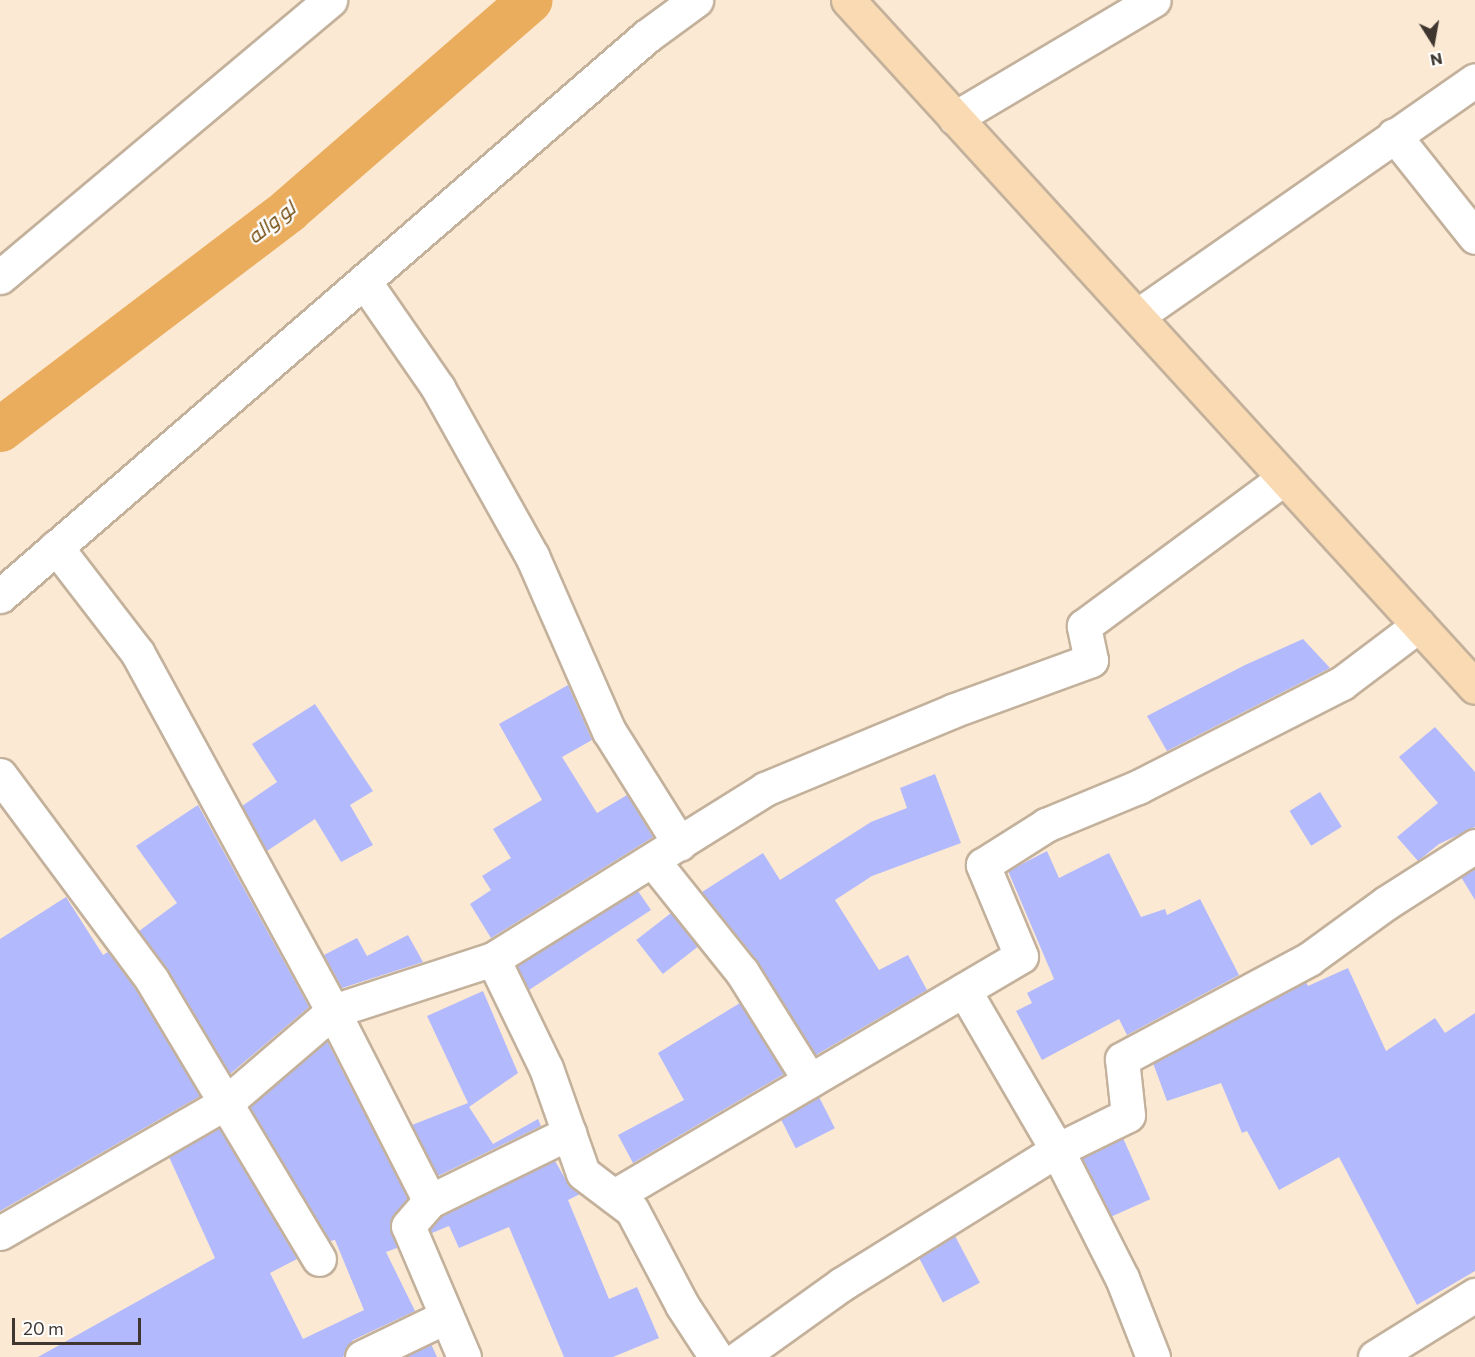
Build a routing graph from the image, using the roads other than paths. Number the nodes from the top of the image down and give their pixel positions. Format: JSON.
{"nodes":[{"id":1,"x":330,"y":0,"type":"edge"},
{"id":2,"x":696,"y":0,"type":"edge"},
{"id":3,"x":848,"y":0,"type":"edge"},
{"id":4,"x":1154,"y":0,"type":"edge"},
{"id":5,"x":1475,"y":80,"type":"edge"},
{"id":6,"x":955,"y":118,"type":"junction"},
{"id":7,"x":1394,"y":135,"type":"junction"},
{"id":8,"x":1475,"y":237,"type":"edge"},
{"id":9,"x":0,"y":277,"type":"edge"},
{"id":10,"x":364,"y":281,"type":"junction"},
{"id":11,"x":1137,"y":316,"type":"junction"},
{"id":12,"x":1284,"y":478,"type":"junction"},
{"id":13,"x":56,"y":547,"type":"junction"},
{"id":14,"x":0,"y":596,"type":"edge"},
{"id":15,"x":1419,"y":625,"type":"junction"},
{"id":16,"x":1475,"y":687,"type":"edge"},
{"id":17,"x":0,"y":775,"type":"edge"},
{"id":18,"x":680,"y":844,"type":"junction"},
{"id":19,"x":1475,"y":846,"type":"edge"},
{"id":20,"x":653,"y":861,"type":"junction"},
{"id":21,"x":493,"y":959,"type":"junction"},
{"id":22,"x":964,"y":990,"type":"junction"},
{"id":23,"x":333,"y":1011,"type":"junction"},
{"id":24,"x":810,"y":1081,"type":"junction"},
{"id":25,"x":227,"y":1102,"type":"junction"},
{"id":26,"x":569,"y":1133,"type":"junction"},
{"id":27,"x":1057,"y":1150,"type":"junction"},
{"id":28,"x":614,"y":1196,"type":"junction"},
{"id":29,"x":430,"y":1201,"type":"junction"},
{"id":30,"x":0,"y":1233,"type":"edge"},
{"id":31,"x":319,"y":1259,"type":"dead end"},
{"id":32,"x":1475,"y":1295,"type":"edge"},
{"id":33,"x":445,"y":1317,"type":"junction"},
{"id":34,"x":362,"y":1357,"type":"edge"},
{"id":35,"x":464,"y":1357,"type":"edge"},
{"id":36,"x":716,"y":1357,"type":"edge"},
{"id":37,"x":740,"y":1357,"type":"edge"},
{"id":38,"x":1153,"y":1357,"type":"edge"},
{"id":39,"x":1375,"y":1357,"type":"edge"}],
"edges":[{"from":1,"to":9,"type":"street"},
{"from":2,"to":10,"type":"street"},
{"from":3,"to":6,"type":"main road"},
{"from":4,"to":6,"type":"street"},
{"from":5,"to":7,"type":"street"},
{"from":6,"to":11,"type":"main road"},
{"from":7,"to":8,"type":"street"},
{"from":7,"to":11,"type":"street"},
{"from":10,"to":13,"type":"street"},
{"from":10,"to":18,"type":"street"},
{"from":11,"to":12,"type":"main road"},
{"from":12,"to":15,"type":"main road"},
{"from":12,"to":18,"type":"street"},
{"from":13,"to":14,"type":"street"},
{"from":13,"to":23,"type":"street"},
{"from":15,"to":16,"type":"main road"},
{"from":15,"to":22,"type":"street"},
{"from":17,"to":25,"type":"street"},
{"from":18,"to":20,"type":"street"},
{"from":19,"to":27,"type":"street"},
{"from":20,"to":21,"type":"street"},
{"from":20,"to":24,"type":"street"},
{"from":21,"to":23,"type":"street"},
{"from":21,"to":26,"type":"street"},
{"from":22,"to":24,"type":"street"},
{"from":22,"to":27,"type":"street"},
{"from":23,"to":25,"type":"street"},
{"from":23,"to":29,"type":"street"},
{"from":24,"to":28,"type":"street"},
{"from":25,"to":30,"type":"street"},
{"from":25,"to":31,"type":"street"},
{"from":26,"to":28,"type":"street"},
{"from":26,"to":29,"type":"street"},
{"from":27,"to":37,"type":"street"},
{"from":27,"to":38,"type":"street"},
{"from":28,"to":36,"type":"street"},
{"from":29,"to":33,"type":"street"},
{"from":32,"to":39,"type":"street"},
{"from":33,"to":34,"type":"street"},
{"from":33,"to":35,"type":"street"}]}
